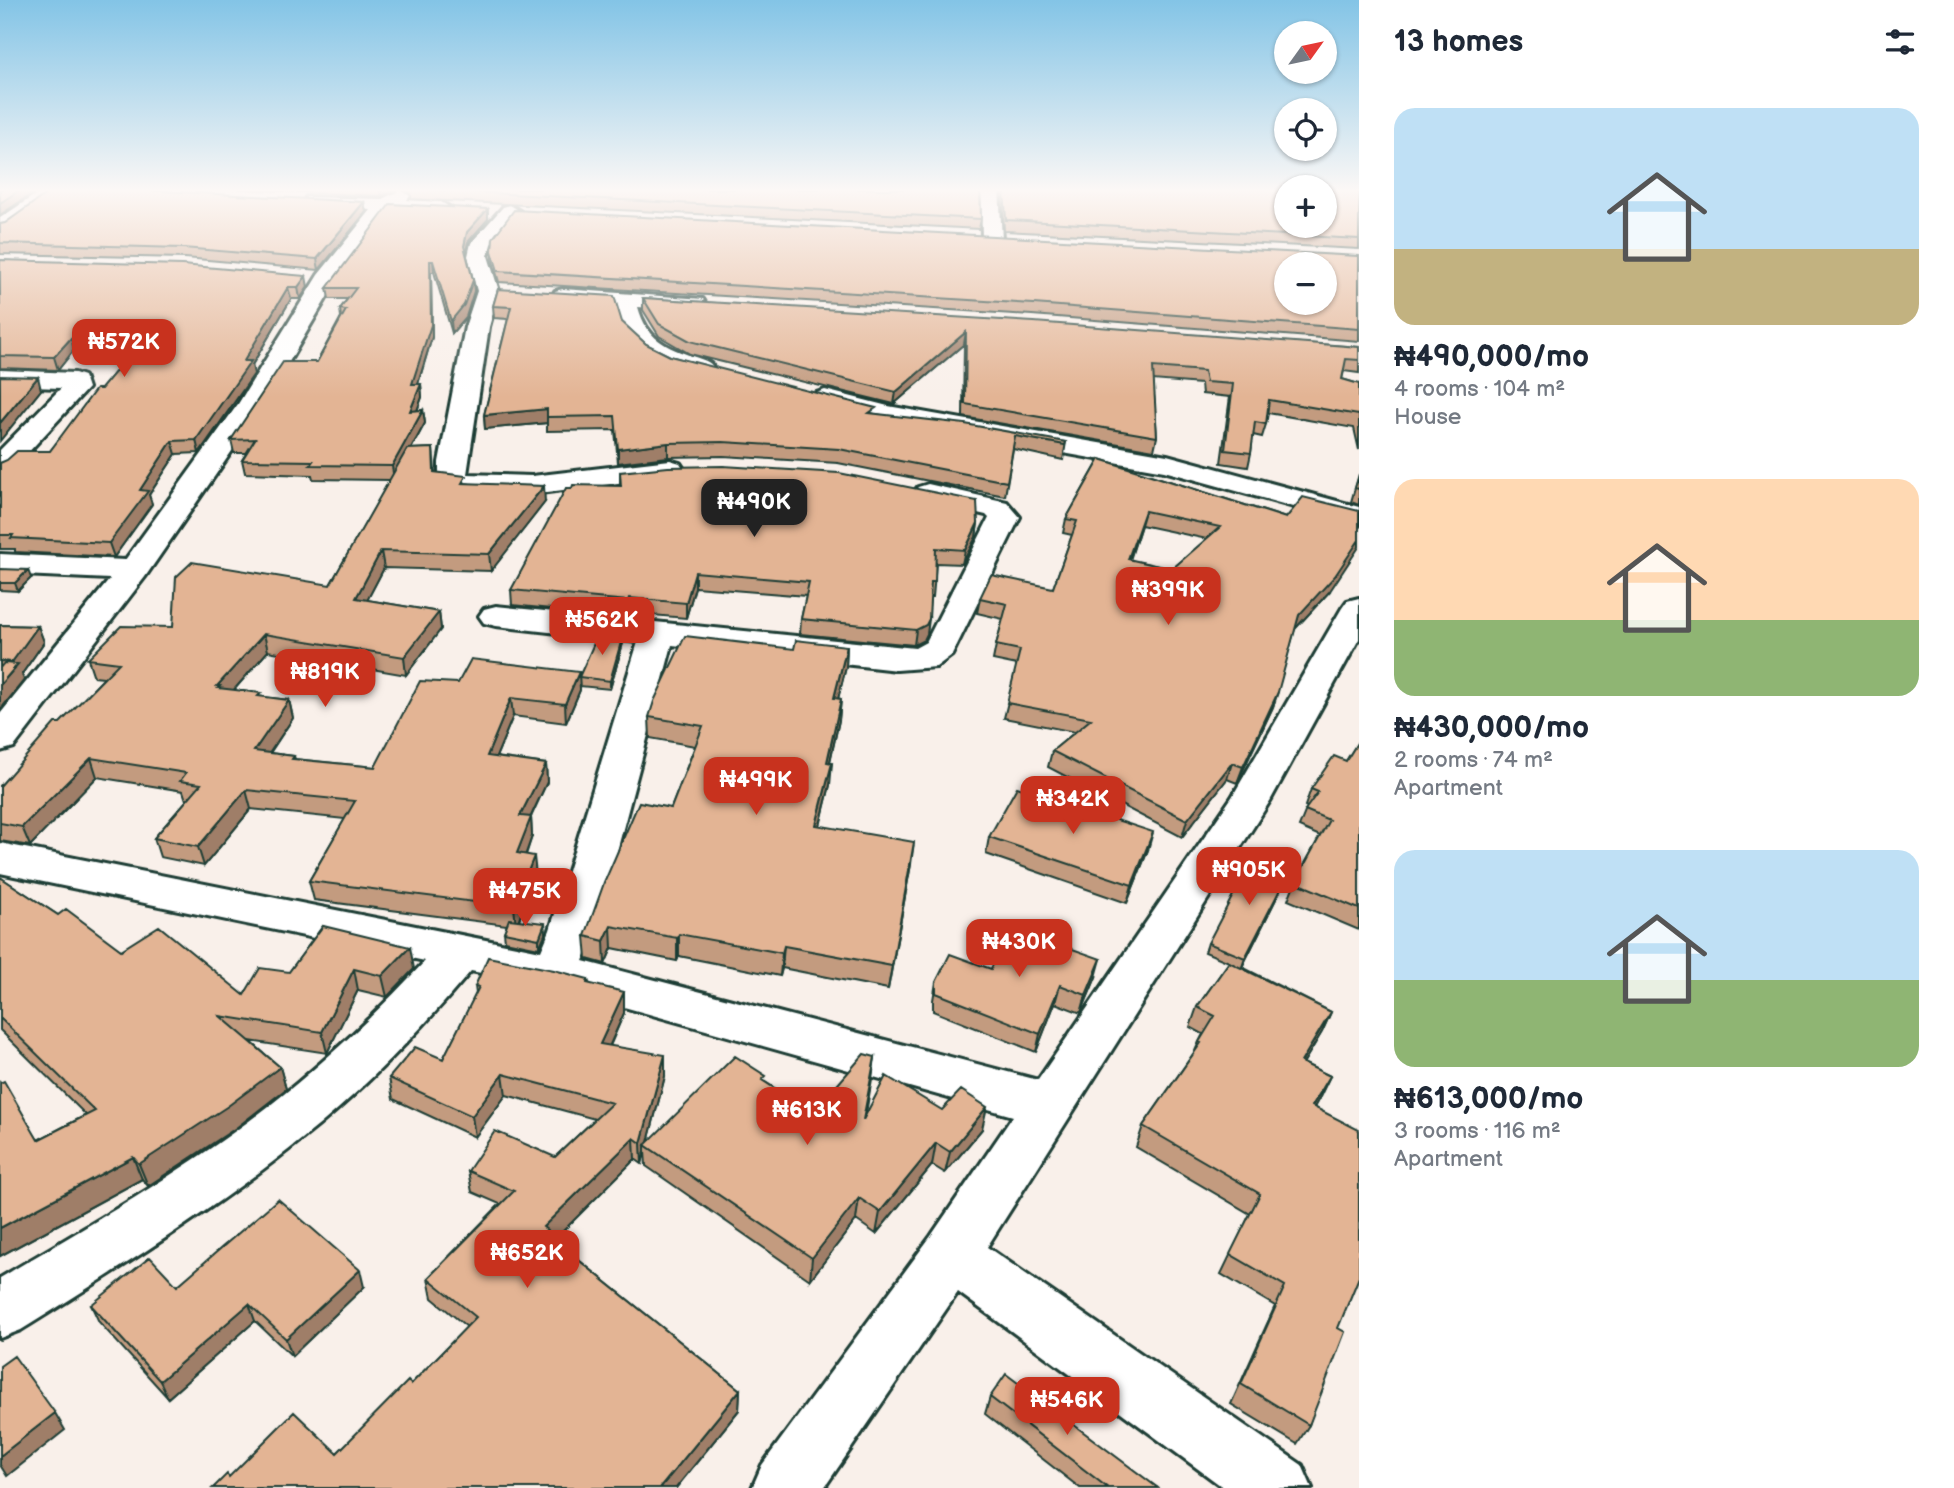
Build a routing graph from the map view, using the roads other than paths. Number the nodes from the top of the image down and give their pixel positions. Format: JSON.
{"nodes":[{"id":1,"x":333,"y":258,"type":"edge"},
{"id":2,"x":479,"y":258,"type":"edge"},
{"id":3,"x":488,"y":292,"type":"junction"},
{"id":4,"x":515,"y":293,"type":"edge"},
{"id":5,"x":543,"y":295,"type":"edge"},
{"id":6,"x":625,"y":300,"type":"junction"},
{"id":7,"x":720,"y":305,"type":"edge"},
{"id":8,"x":721,"y":373,"type":"edge"},
{"id":9,"x":0,"y":378,"type":"edge"},
{"id":10,"x":798,"y":392,"type":"edge"},
{"id":11,"x":0,"y":466,"type":"edge"},
{"id":12,"x":695,"y":468,"type":"edge"},
{"id":13,"x":905,"y":488,"type":"edge"},
{"id":14,"x":1359,"y":516,"type":"edge"},
{"id":15,"x":0,"y":564,"type":"edge"},
{"id":16,"x":134,"y":570,"type":"junction"},
{"id":17,"x":1359,"y":608,"type":"edge"},
{"id":18,"x":496,"y":616,"type":"dead end"},
{"id":19,"x":658,"y":634,"type":"junction"},
{"id":20,"x":0,"y":739,"type":"edge"},
{"id":21,"x":0,"y":858,"type":"edge"},
{"id":22,"x":461,"y":952,"type":"junction"},
{"id":23,"x":556,"y":971,"type":"junction"},
{"id":24,"x":1048,"y":1104,"type":"junction"},
{"id":25,"x":951,"y":1254,"type":"junction"},
{"id":26,"x":0,"y":1310,"type":"edge"},
{"id":27,"x":785,"y":1488,"type":"edge"},
{"id":28,"x":1279,"y":1488,"type":"edge"}],
"edges":[{"from":1,"to":16,"type":"street"},
{"from":2,"to":3,"type":"street"},
{"from":3,"to":4,"type":"street"},
{"from":3,"to":12,"type":"street"},
{"from":5,"to":6,"type":"street"},
{"from":6,"to":7,"type":"street"},
{"from":6,"to":8,"type":"street"},
{"from":9,"to":11,"type":"street"},
{"from":10,"to":14,"type":"street"},
{"from":13,"to":19,"type":"street"},
{"from":15,"to":16,"type":"street"},
{"from":16,"to":20,"type":"street"},
{"from":17,"to":24,"type":"street"},
{"from":18,"to":19,"type":"street"},
{"from":19,"to":23,"type":"street"},
{"from":21,"to":22,"type":"street"},
{"from":22,"to":23,"type":"street"},
{"from":22,"to":26,"type":"street"},
{"from":23,"to":24,"type":"street"},
{"from":24,"to":25,"type":"street"},
{"from":25,"to":27,"type":"street"},
{"from":25,"to":28,"type":"street"}]}
